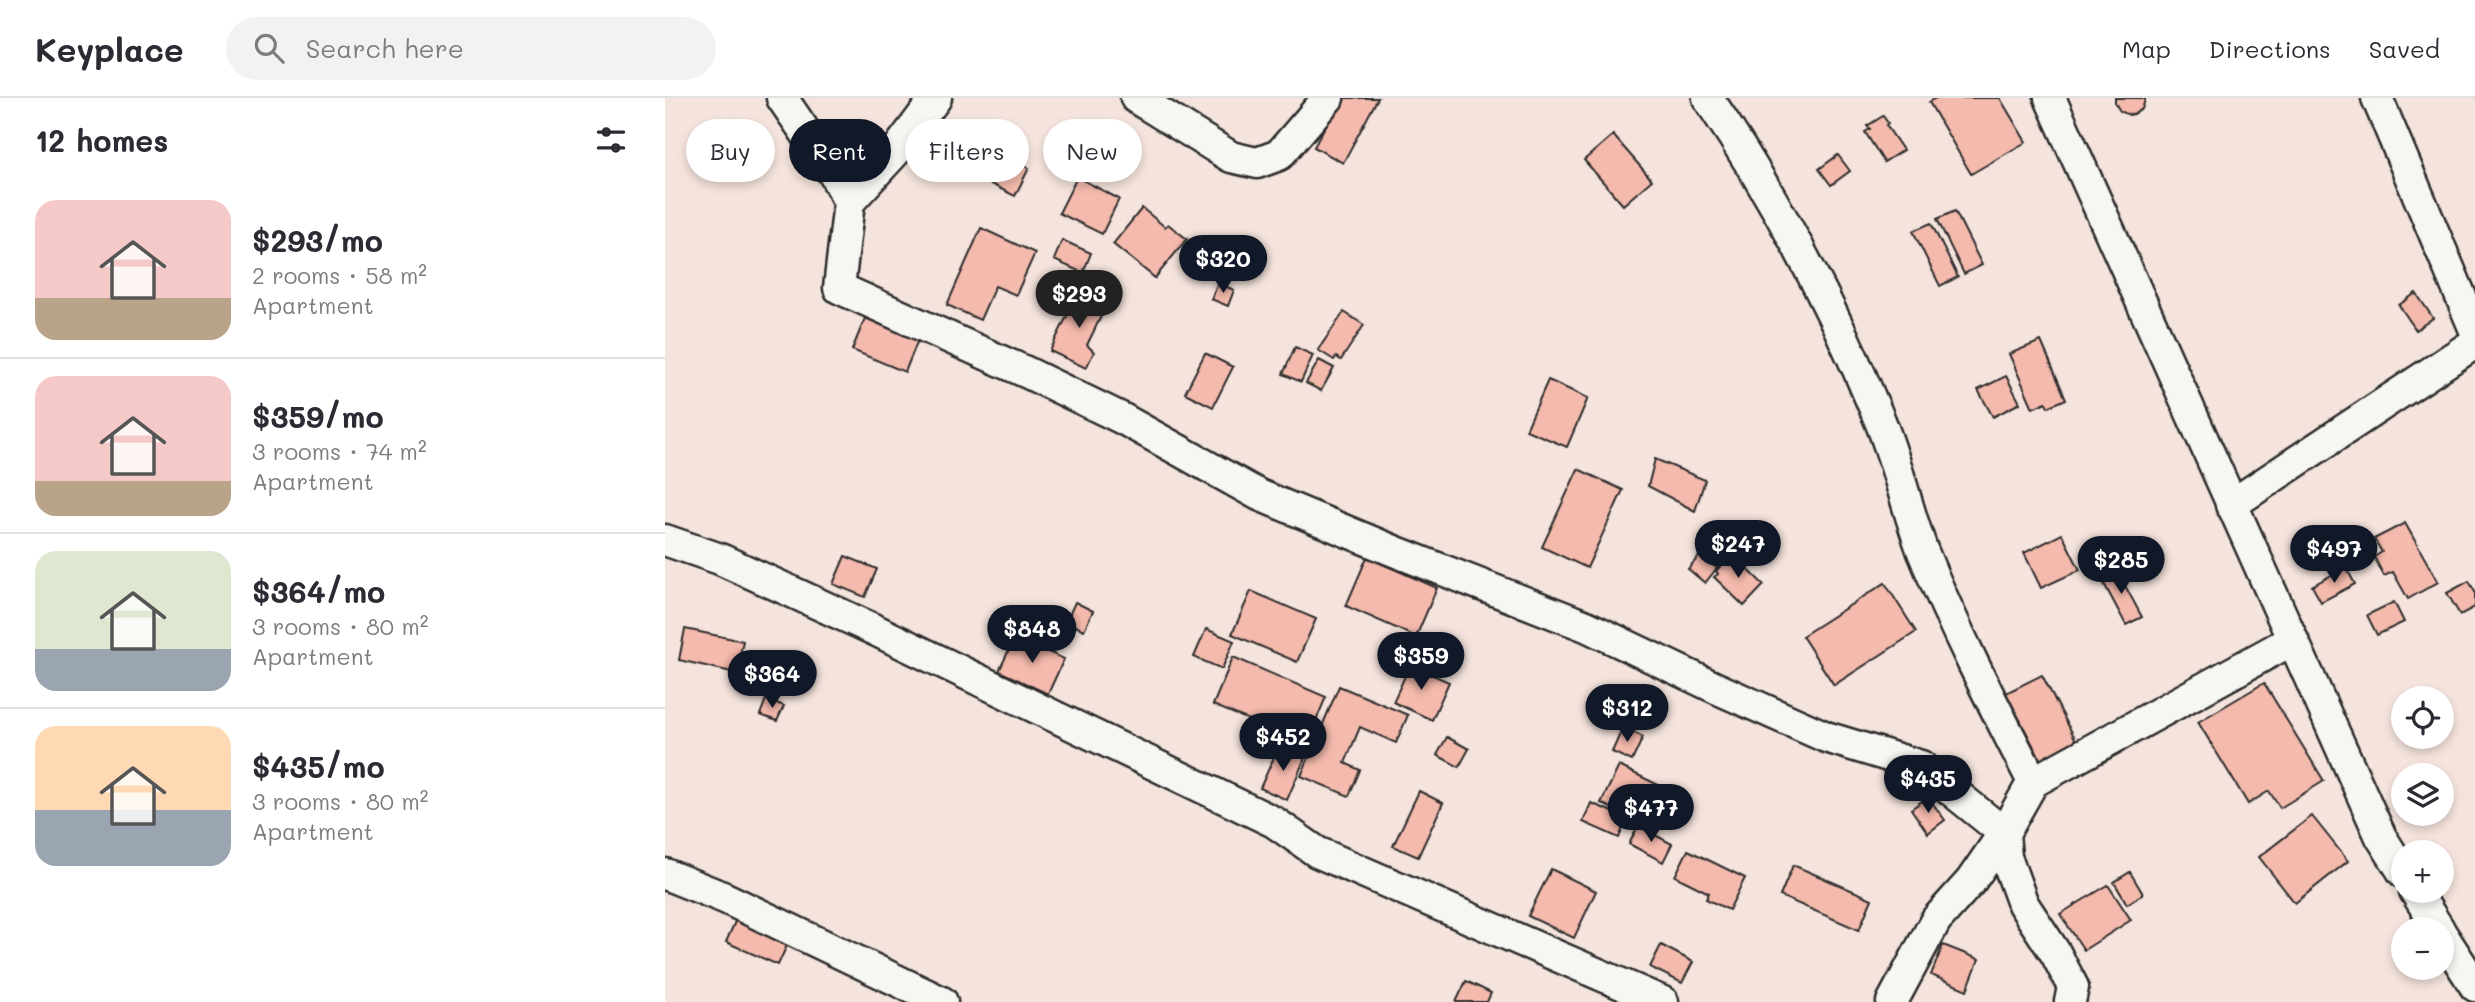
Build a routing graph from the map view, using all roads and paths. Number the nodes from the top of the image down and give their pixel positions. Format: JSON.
{"nodes":[{"id":1,"x":782,"y":98,"type":"edge"},
{"id":2,"x":936,"y":98,"type":"edge"},
{"id":3,"x":1136,"y":98,"type":"edge"},
{"id":4,"x":1328,"y":98,"type":"edge"},
{"id":5,"x":1708,"y":98,"type":"edge"},
{"id":6,"x":2050,"y":98,"type":"edge"},
{"id":7,"x":2377,"y":98,"type":"edge"},
{"id":8,"x":849,"y":202,"type":"junction"},
{"id":9,"x":2475,"y":330,"type":"edge"},
{"id":10,"x":2475,"y":343,"type":"edge"},
{"id":11,"x":2231,"y":505,"type":"junction"},
{"id":12,"x":667,"y":545,"type":"edge"},
{"id":13,"x":2292,"y":640,"type":"junction"},
{"id":14,"x":2033,"y":782,"type":"junction"},
{"id":15,"x":2004,"y":833,"type":"junction"},
{"id":16,"x":2391,"y":853,"type":"edge"},
{"id":17,"x":665,"y":874,"type":"edge"},
{"id":18,"x":2454,"y":953,"type":"edge"},
{"id":19,"x":2475,"y":986,"type":"edge"},
{"id":20,"x":942,"y":1002,"type":"edge"},
{"id":21,"x":1663,"y":1002,"type":"edge"},
{"id":22,"x":1892,"y":1002,"type":"edge"},
{"id":23,"x":2070,"y":1002,"type":"edge"}],
"edges":[{"from":1,"to":8,"type":"street"},
{"from":2,"to":8,"type":"street"},
{"from":3,"to":4,"type":"street"},
{"from":5,"to":14,"type":"street"},
{"from":6,"to":11,"type":"street"},
{"from":7,"to":9,"type":"street"},
{"from":8,"to":15,"type":"street"},
{"from":10,"to":11,"type":"street"},
{"from":11,"to":13,"type":"street"},
{"from":12,"to":21,"type":"street"},
{"from":13,"to":14,"type":"street"},
{"from":13,"to":16,"type":"street"},
{"from":14,"to":15,"type":"street"},
{"from":15,"to":22,"type":"street"},
{"from":15,"to":23,"type":"street"},
{"from":17,"to":20,"type":"street"},
{"from":18,"to":19,"type":"street"}]}
